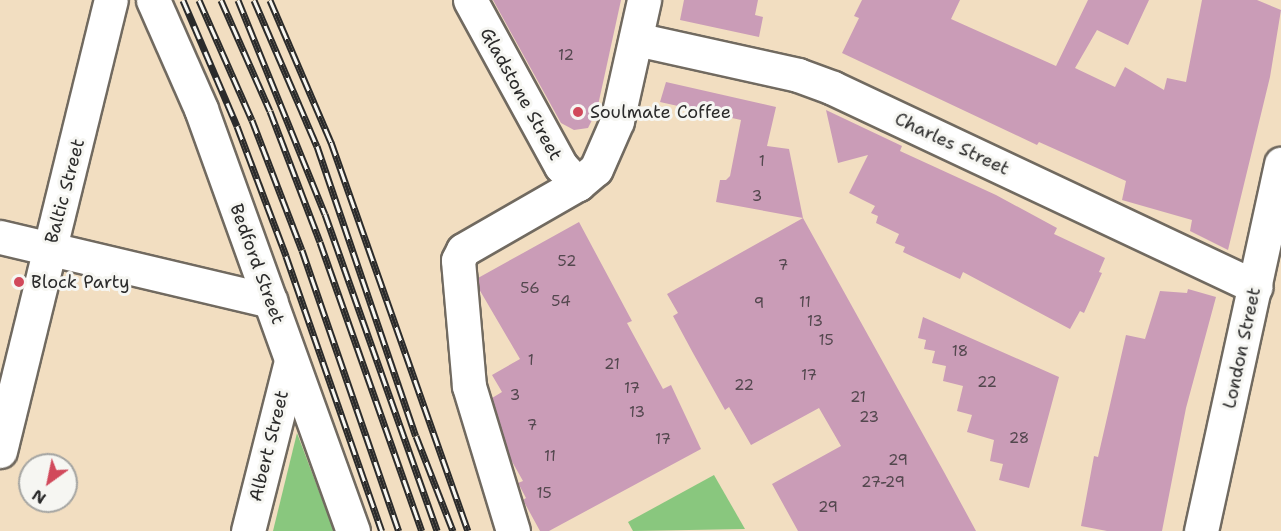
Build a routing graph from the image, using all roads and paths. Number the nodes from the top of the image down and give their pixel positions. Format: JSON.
{"nodes":[{"id":1,"x":111,"y":0,"type":"edge"},
{"id":2,"x":153,"y":0,"type":"edge"},
{"id":3,"x":470,"y":0,"type":"edge"},
{"id":4,"x":644,"y":0,"type":"edge"},
{"id":5,"x":636,"y":39,"type":"junction"},
{"id":6,"x":1281,"y":164,"type":"edge"},
{"id":7,"x":578,"y":184,"type":"junction"},
{"id":8,"x":0,"y":237,"type":"edge"},
{"id":9,"x":50,"y":248,"type":"junction"},
{"id":10,"x":1256,"y":287,"type":"junction"},
{"id":11,"x":271,"y":301,"type":"junction"},
{"id":12,"x":291,"y":361,"type":"junction"},
{"id":13,"x":0,"y":451,"type":"edge"},
{"id":14,"x":248,"y":531,"type":"edge"},
{"id":15,"x":353,"y":531,"type":"edge"},
{"id":16,"x":513,"y":531,"type":"edge"},
{"id":17,"x":1201,"y":531,"type":"edge"}],
"edges":[{"from":1,"to":9,"type":"street","name":"Baltic Street"},
{"from":2,"to":11,"type":"street","name":"Bedford Street"},
{"from":3,"to":7,"type":"street","name":"Gladstone Street"},
{"from":4,"to":5,"type":"street"},
{"from":5,"to":7,"type":"street"},
{"from":5,"to":10,"type":"street","name":"Charles Street"},
{"from":6,"to":10,"type":"street","name":"London Street"},
{"from":7,"to":16,"type":"street"},
{"from":8,"to":9,"type":"street"},
{"from":9,"to":11,"type":"street"},
{"from":9,"to":13,"type":"street","name":"Baltic Street"},
{"from":10,"to":17,"type":"street","name":"London Street"},
{"from":11,"to":12,"type":"street","name":"Bedford Street"},
{"from":12,"to":14,"type":"street","name":"Albert Street"},
{"from":12,"to":15,"type":"street","name":"Bedford Street"}]}
